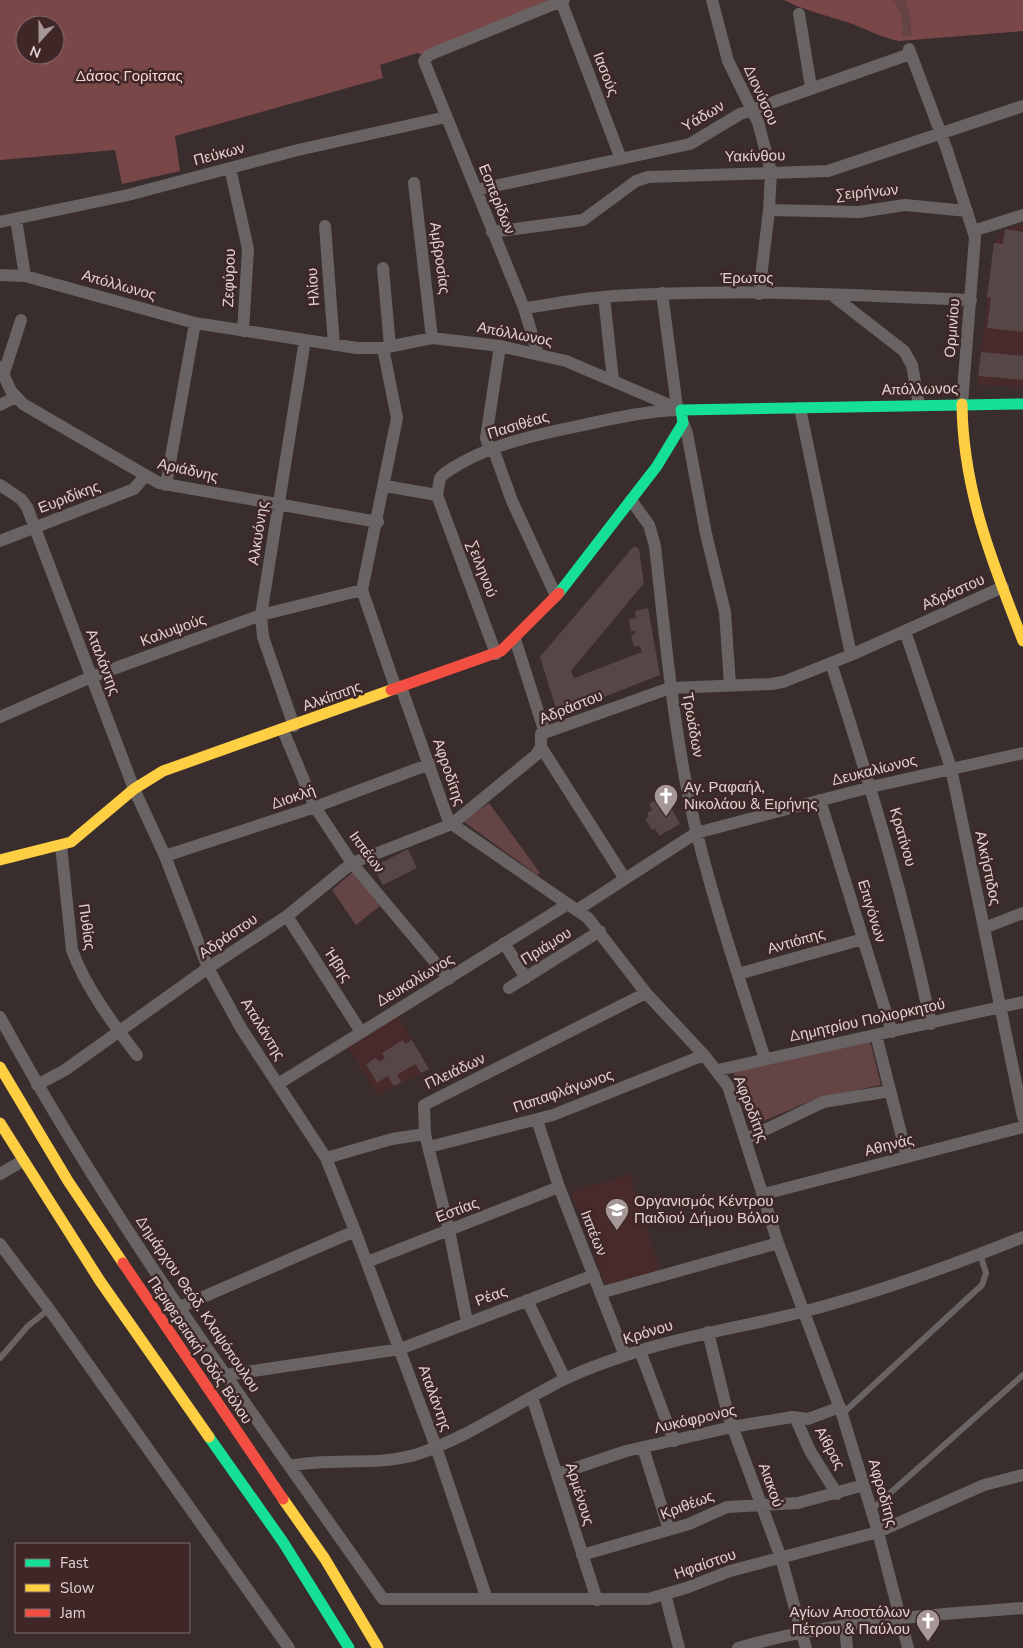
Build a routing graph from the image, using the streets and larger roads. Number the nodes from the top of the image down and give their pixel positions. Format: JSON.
{"nodes":[{"id":1,"x":563,"y":0,"type":"edge"},
{"id":2,"x":712,"y":0,"type":"edge"},
{"id":3,"x":799,"y":14,"type":"dead end"},
{"id":4,"x":909,"y":51,"type":"joint"},
{"id":5,"x":811,"y":87,"type":"junction"},
{"id":6,"x":1023,"y":106,"type":"edge"},
{"id":7,"x":750,"y":109,"type":"junction"},
{"id":8,"x":446,"y":117,"type":"junction"},
{"id":9,"x":941,"y":133,"type":"junction"},
{"id":10,"x":621,"y":159,"type":"junction"},
{"id":11,"x":230,"y":168,"type":"junction"},
{"id":12,"x":771,"y":172,"type":"junction"},
{"id":13,"x":414,"y":182,"type":"dead end"},
{"id":14,"x":476,"y":190,"type":"junction"},
{"id":15,"x":770,"y":210,"type":"junction"},
{"id":16,"x":967,"y":211,"type":"junction"},
{"id":17,"x":1023,"y":215,"type":"edge"},
{"id":18,"x":16,"y":219,"type":"junction"},
{"id":19,"x":0,"y":222,"type":"edge"},
{"id":20,"x":325,"y":226,"type":"dead end"},
{"id":21,"x":973,"y":231,"type":"junction"},
{"id":22,"x":492,"y":232,"type":"junction"},
{"id":23,"x":383,"y":268,"type":"dead end"},
{"id":24,"x":0,"y":274,"type":"edge"},
{"id":25,"x":25,"y":276,"type":"junction"},
{"id":26,"x":662,"y":294,"type":"junction"},
{"id":27,"x":759,"y":294,"type":"junction"},
{"id":28,"x":832,"y":295,"type":"junction"},
{"id":29,"x":604,"y":297,"type":"junction"},
{"id":30,"x":971,"y":300,"type":"junction"},
{"id":31,"x":524,"y":308,"type":"junction"},
{"id":32,"x":21,"y":320,"type":"dead end"},
{"id":33,"x":195,"y":323,"type":"junction"},
{"id":34,"x":243,"y":330,"type":"junction"},
{"id":35,"x":432,"y":338,"type":"junction"},
{"id":36,"x":305,"y":340,"type":"junction"},
{"id":37,"x":334,"y":345,"type":"junction"},
{"id":38,"x":500,"y":346,"type":"junction"},
{"id":39,"x":386,"y":347,"type":"junction"},
{"id":40,"x":538,"y":354,"type":"junction"},
{"id":41,"x":2,"y":370,"type":"edge"},
{"id":42,"x":613,"y":380,"type":"junction"},
{"id":43,"x":16,"y":397,"type":"junction"},
{"id":44,"x":962,"y":404,"type":"junction"},
{"id":45,"x":1023,"y":404,"type":"edge"},
{"id":46,"x":0,"y":405,"type":"edge"},
{"id":47,"x":919,"y":405,"type":"junction"},
{"id":48,"x":679,"y":408,"type":"junction"},
{"id":49,"x":800,"y":408,"type":"junction"},
{"id":50,"x":683,"y":423,"type":"junction"},
{"id":51,"x":491,"y":449,"type":"junction"},
{"id":52,"x":145,"y":476,"type":"junction"},
{"id":53,"x":166,"y":484,"type":"junction"},
{"id":54,"x":0,"y":485,"type":"edge"},
{"id":55,"x":385,"y":486,"type":"junction"},
{"id":56,"x":437,"y":494,"type":"junction"},
{"id":57,"x":631,"y":500,"type":"junction"},
{"id":58,"x":279,"y":504,"type":"junction"},
{"id":59,"x":378,"y":522,"type":"junction"},
{"id":60,"x":35,"y":527,"type":"junction"},
{"id":61,"x":0,"y":541,"type":"edge"},
{"id":62,"x":1003,"y":587,"type":"junction"},
{"id":63,"x":362,"y":590,"type":"junction"},
{"id":64,"x":556,"y":596,"type":"junction"},
{"id":65,"x":262,"y":615,"type":"junction"},
{"id":66,"x":905,"y":631,"type":"junction"},
{"id":67,"x":515,"y":639,"type":"junction"},
{"id":68,"x":1023,"y":641,"type":"edge"},
{"id":69,"x":496,"y":654,"type":"junction"},
{"id":70,"x":851,"y":655,"type":"junction"},
{"id":71,"x":831,"y":663,"type":"junction"},
{"id":72,"x":91,"y":677,"type":"junction"},
{"id":73,"x":730,"y":685,"type":"junction"},
{"id":74,"x":398,"y":688,"type":"junction"},
{"id":75,"x":670,"y":688,"type":"junction"},
{"id":76,"x":0,"y":717,"type":"edge"},
{"id":77,"x":288,"y":728,"type":"junction"},
{"id":78,"x":545,"y":732,"type":"junction"},
{"id":79,"x":541,"y":747,"type":"junction"},
{"id":80,"x":1023,"y":753,"type":"edge"},
{"id":81,"x":430,"y":764,"type":"junction"},
{"id":82,"x":951,"y":768,"type":"junction"},
{"id":83,"x":871,"y":787,"type":"junction"},
{"id":84,"x":134,"y":789,"type":"junction"},
{"id":85,"x":820,"y":800,"type":"junction"},
{"id":86,"x":315,"y":807,"type":"junction"},
{"id":87,"x":452,"y":824,"type":"junction"},
{"id":88,"x":696,"y":833,"type":"junction"},
{"id":89,"x":61,"y":846,"type":"junction"},
{"id":90,"x":164,"y":856,"type":"junction"},
{"id":91,"x":0,"y":860,"type":"edge"},
{"id":92,"x":352,"y":863,"type":"junction"},
{"id":93,"x":625,"y":879,"type":"junction"},
{"id":94,"x":572,"y":907,"type":"junction"},
{"id":95,"x":1023,"y":912,"type":"edge"},
{"id":96,"x":287,"y":916,"type":"junction"},
{"id":97,"x":984,"y":928,"type":"junction"},
{"id":98,"x":600,"y":931,"type":"junction"},
{"id":99,"x":863,"y":939,"type":"junction"},
{"id":100,"x":504,"y":943,"type":"junction"},
{"id":101,"x":208,"y":968,"type":"junction"},
{"id":102,"x":738,"y":974,"type":"junction"},
{"id":103,"x":526,"y":978,"type":"junction"},
{"id":104,"x":449,"y":979,"type":"junction"},
{"id":105,"x":509,"y":988,"type":"dead end"},
{"id":106,"x":646,"y":993,"type":"junction"},
{"id":107,"x":1023,"y":1002,"type":"edge"},
{"id":108,"x":1000,"y":1008,"type":"junction"},
{"id":109,"x":0,"y":1017,"type":"edge"},
{"id":110,"x":931,"y":1024,"type":"junction"},
{"id":111,"x":118,"y":1031,"type":"junction"},
{"id":112,"x":361,"y":1032,"type":"junction"},
{"id":113,"x":892,"y":1032,"type":"junction"},
{"id":114,"x":876,"y":1035,"type":"junction"},
{"id":115,"x":137,"y":1055,"type":"dead end"},
{"id":116,"x":704,"y":1055,"type":"junction"},
{"id":117,"x":765,"y":1059,"type":"junction"},
{"id":118,"x":0,"y":1067,"type":"edge"},
{"id":119,"x":718,"y":1070,"type":"junction"},
{"id":120,"x":278,"y":1084,"type":"junction"},
{"id":121,"x":37,"y":1085,"type":"junction"},
{"id":122,"x":890,"y":1091,"type":"junction"},
{"id":123,"x":1023,"y":1116,"type":"edge"},
{"id":124,"x":537,"y":1120,"type":"junction"},
{"id":125,"x":0,"y":1123,"type":"edge"},
{"id":126,"x":1023,"y":1127,"type":"edge"},
{"id":127,"x":425,"y":1134,"type":"junction"},
{"id":128,"x":746,"y":1139,"type":"junction"},
{"id":129,"x":429,"y":1147,"type":"junction"},
{"id":130,"x":907,"y":1157,"type":"junction"},
{"id":131,"x":326,"y":1158,"type":"junction"},
{"id":132,"x":22,"y":1161,"type":"junction"},
{"id":133,"x":0,"y":1174,"type":"edge"},
{"id":134,"x":559,"y":1187,"type":"junction"},
{"id":135,"x":764,"y":1194,"type":"junction"},
{"id":136,"x":449,"y":1230,"type":"junction"},
{"id":137,"x":356,"y":1231,"type":"junction"},
{"id":138,"x":1023,"y":1237,"type":"edge"},
{"id":139,"x":778,"y":1243,"type":"junction"},
{"id":140,"x":0,"y":1244,"type":"edge"},
{"id":141,"x":367,"y":1262,"type":"junction"},
{"id":142,"x":594,"y":1275,"type":"junction"},
{"id":143,"x":600,"y":1292,"type":"junction"},
{"id":144,"x":527,"y":1300,"type":"junction"},
{"id":145,"x":180,"y":1307,"type":"junction"},
{"id":146,"x":803,"y":1312,"type":"junction"},
{"id":147,"x":467,"y":1322,"type":"junction"},
{"id":148,"x":708,"y":1332,"type":"junction"},
{"id":149,"x":400,"y":1349,"type":"junction"},
{"id":150,"x":640,"y":1351,"type":"junction"},
{"id":151,"x":625,"y":1356,"type":"junction"},
{"id":152,"x":226,"y":1375,"type":"junction"},
{"id":153,"x":565,"y":1379,"type":"junction"},
{"id":154,"x":532,"y":1397,"type":"junction"},
{"id":155,"x":841,"y":1411,"type":"junction"},
{"id":156,"x":795,"y":1417,"type":"junction"},
{"id":157,"x":732,"y":1427,"type":"junction"},
{"id":158,"x":674,"y":1441,"type":"junction"},
{"id":159,"x":436,"y":1447,"type":"junction"},
{"id":160,"x":643,"y":1448,"type":"junction"},
{"id":161,"x":290,"y":1466,"type":"junction"},
{"id":162,"x":558,"y":1474,"type":"junction"},
{"id":163,"x":1023,"y":1475,"type":"edge"},
{"id":164,"x":864,"y":1484,"type":"junction"},
{"id":165,"x":837,"y":1494,"type":"junction"},
{"id":166,"x":760,"y":1506,"type":"junction"},
{"id":167,"x":669,"y":1530,"type":"junction"},
{"id":168,"x":878,"y":1532,"type":"junction"},
{"id":169,"x":582,"y":1555,"type":"junction"},
{"id":170,"x":781,"y":1558,"type":"junction"},
{"id":171,"x":665,"y":1594,"type":"junction"},
{"id":172,"x":383,"y":1599,"type":"joint"},
{"id":173,"x":487,"y":1599,"type":"junction"},
{"id":174,"x":597,"y":1600,"type":"junction"},
{"id":175,"x":1023,"y":1608,"type":"edge"},
{"id":176,"x":902,"y":1618,"type":"junction"},
{"id":177,"x":845,"y":1626,"type":"junction"},
{"id":178,"x":803,"y":1632,"type":"junction"},
{"id":179,"x":289,"y":1648,"type":"edge"},
{"id":180,"x":349,"y":1648,"type":"edge"},
{"id":181,"x":378,"y":1648,"type":"edge"},
{"id":182,"x":679,"y":1648,"type":"edge"},
{"id":183,"x":738,"y":1648,"type":"edge"},
{"id":184,"x":806,"y":1648,"type":"edge"},
{"id":185,"x":847,"y":1648,"type":"edge"},
{"id":186,"x":908,"y":1648,"type":"edge"}],
"edges":[{"from":1,"to":8,"type":"street","name":"Εσπερίδων"},
{"from":1,"to":10,"type":"street","name":"Ιασούς"},
{"from":2,"to":7,"type":"street","name":"Διονύσου"},
{"from":3,"to":5,"type":"street"},
{"from":4,"to":5,"type":"street","name":"Υάδων"},
{"from":4,"to":9,"type":"street","name":"Ορμινίου"},
{"from":5,"to":7,"type":"street","name":"Υάδων"},
{"from":6,"to":9,"type":"street","name":"Υακίνθου"},
{"from":7,"to":10,"type":"street","name":"Υάδων"},
{"from":7,"to":12,"type":"street","name":"Διονύσου"},
{"from":8,"to":11,"type":"street","name":"Πεύκων"},
{"from":8,"to":14,"type":"street","name":"Εσπερίδων"},
{"from":9,"to":12,"type":"street","name":"Υακίνθου"},
{"from":9,"to":16,"type":"street","name":"Ορμινίου"},
{"from":10,"to":14,"type":"street","name":"Υάδων"},
{"from":11,"to":18,"type":"street","name":"Πεύκων"},
{"from":11,"to":34,"type":"street","name":"Ζεφύρου"},
{"from":12,"to":15,"type":"street","name":"Διονύσου"},
{"from":12,"to":22,"type":"street","name":"Υακίνθου"},
{"from":13,"to":35,"type":"street","name":"Αμβροσίας"},
{"from":14,"to":22,"type":"street","name":"Εσπερίδων"},
{"from":15,"to":16,"type":"street","name":"Σειρήνων"},
{"from":15,"to":27,"type":"street","name":"Διονύσου"},
{"from":16,"to":21,"type":"street","name":"Ορμινίου"},
{"from":17,"to":21,"type":"street"},
{"from":18,"to":19,"type":"street","name":"Πεύκων"},
{"from":18,"to":25,"type":"street"},
{"from":20,"to":37,"type":"street","name":"Ηλίου"},
{"from":21,"to":30,"type":"street","name":"Ορμινίου"},
{"from":22,"to":31,"type":"street","name":"Εσπερίδων"},
{"from":23,"to":39,"type":"street"},
{"from":24,"to":25,"type":"street","name":"Απόλλωνος"},
{"from":25,"to":33,"type":"street","name":"Απόλλωνος"},
{"from":26,"to":27,"type":"street","name":"Έρωτος"},
{"from":26,"to":29,"type":"street","name":"Έρωτος"},
{"from":26,"to":48,"type":"street"},
{"from":27,"to":28,"type":"street","name":"Έρωτος"},
{"from":28,"to":30,"type":"street","name":"Έρωτος"},
{"from":28,"to":47,"type":"street"},
{"from":29,"to":31,"type":"street","name":"Έρωτος"},
{"from":29,"to":42,"type":"street"},
{"from":30,"to":44,"type":"street","name":"Ορμινίου"},
{"from":31,"to":40,"type":"street","name":"Εσπερίδων"},
{"from":32,"to":41,"type":"street"},
{"from":33,"to":34,"type":"street","name":"Απόλλωνος"},
{"from":33,"to":53,"type":"street"},
{"from":34,"to":36,"type":"street","name":"Απόλλωνος"},
{"from":35,"to":38,"type":"street","name":"Απόλλωνος"},
{"from":35,"to":39,"type":"street","name":"Απόλλωνος"},
{"from":36,"to":37,"type":"street","name":"Απόλλωνος"},
{"from":36,"to":58,"type":"street","name":"Αλκυόνης"},
{"from":37,"to":39,"type":"street","name":"Απόλλωνος"},
{"from":38,"to":40,"type":"street","name":"Απόλλωνος"},
{"from":38,"to":51,"type":"street"},
{"from":39,"to":55,"type":"street"},
{"from":40,"to":42,"type":"street","name":"Απόλλωνος"},
{"from":41,"to":43,"type":"street"},
{"from":42,"to":48,"type":"street","name":"Απόλλωνος"},
{"from":43,"to":46,"type":"street"},
{"from":43,"to":52,"type":"street","name":"Αριάδνης"},
{"from":44,"to":45,"type":"street","name":"Απόλλωνος"},
{"from":44,"to":47,"type":"street","name":"Απόλλωνος"},
{"from":44,"to":62,"type":"street","name":"Ορμινίου"},
{"from":47,"to":49,"type":"street","name":"Απόλλωνος"},
{"from":48,"to":49,"type":"street","name":"Απόλλωνος"},
{"from":48,"to":50,"type":"street"},
{"from":48,"to":51,"type":"street","name":"Πασιθέας"},
{"from":49,"to":70,"type":"street"},
{"from":50,"to":57,"type":"street"},
{"from":50,"to":73,"type":"street"},
{"from":51,"to":56,"type":"street","name":"Πασιθέας"},
{"from":51,"to":64,"type":"street"},
{"from":52,"to":53,"type":"street","name":"Αριάδνης"},
{"from":52,"to":60,"type":"street","name":"Ευριδίκης"},
{"from":53,"to":58,"type":"street","name":"Αριάδνης"},
{"from":54,"to":60,"type":"street","name":"Αταλάντης"},
{"from":55,"to":56,"type":"street"},
{"from":55,"to":59,"type":"street"},
{"from":56,"to":69,"type":"street","name":"Σειληνού"},
{"from":57,"to":64,"type":"street","name":"Αλκίππης"},
{"from":57,"to":75,"type":"street","name":"Τρωάδων"},
{"from":58,"to":59,"type":"street","name":"Αριάδνης"},
{"from":58,"to":65,"type":"street","name":"Αλκυόνης"},
{"from":59,"to":63,"type":"street"},
{"from":60,"to":61,"type":"street","name":"Ευριδίκης"},
{"from":60,"to":72,"type":"street","name":"Αταλάντης"},
{"from":62,"to":66,"type":"street","name":"Αδράστου"},
{"from":62,"to":68,"type":"street","name":"Ορμινίου"},
{"from":63,"to":65,"type":"street","name":"Καλυψούς"},
{"from":63,"to":74,"type":"street","name":"Αφροδίτης"},
{"from":64,"to":67,"type":"street","name":"Αλκίππης"},
{"from":65,"to":72,"type":"street","name":"Καλυψούς"},
{"from":65,"to":77,"type":"street","name":"Αλκυόνης"},
{"from":66,"to":70,"type":"street","name":"Αδράστου"},
{"from":66,"to":82,"type":"street","name":"Αλκήστιδος"},
{"from":67,"to":69,"type":"street","name":"Αλκίππης"},
{"from":67,"to":78,"type":"street"},
{"from":69,"to":74,"type":"street","name":"Αλκίππης"},
{"from":70,"to":71,"type":"street","name":"Αδράστου"},
{"from":71,"to":73,"type":"street","name":"Αδράστου"},
{"from":71,"to":83,"type":"street","name":"Κρατίνου"},
{"from":72,"to":76,"type":"street","name":"Καλυψούς"},
{"from":72,"to":84,"type":"street","name":"Αταλάντης"},
{"from":73,"to":75,"type":"street","name":"Αδράστου"},
{"from":74,"to":77,"type":"street","name":"Αλκίππης"},
{"from":74,"to":81,"type":"street","name":"Αφροδίτης"},
{"from":75,"to":78,"type":"street","name":"Αδράστου"},
{"from":75,"to":88,"type":"street","name":"Τρωάδων"},
{"from":77,"to":84,"type":"street","name":"Αλκίππης"},
{"from":77,"to":86,"type":"street","name":"Ιππέων"},
{"from":78,"to":79,"type":"street","name":"Αδράστου"},
{"from":79,"to":87,"type":"street","name":"Αδράστου"},
{"from":79,"to":93,"type":"street"},
{"from":80,"to":82,"type":"street","name":"Δευκαλίωνος"},
{"from":81,"to":86,"type":"street","name":"Διοκλή"},
{"from":81,"to":87,"type":"street","name":"Αφροδίτης"},
{"from":82,"to":83,"type":"street","name":"Δευκαλίωνος"},
{"from":82,"to":97,"type":"street","name":"Αλκήστιδος"},
{"from":83,"to":85,"type":"street","name":"Δευκαλίωνος"},
{"from":83,"to":110,"type":"street","name":"Κρατίνου"},
{"from":84,"to":89,"type":"street","name":"Αλκίππης"},
{"from":84,"to":90,"type":"street","name":"Αταλάντης"},
{"from":85,"to":88,"type":"street","name":"Δευκαλίωνος"},
{"from":85,"to":99,"type":"street","name":"Επιγόνων"},
{"from":86,"to":90,"type":"street","name":"Διοκλή"},
{"from":86,"to":92,"type":"street","name":"Ιππέων"},
{"from":87,"to":92,"type":"street","name":"Αδράστου"},
{"from":87,"to":94,"type":"street","name":"Αφροδίτης"},
{"from":88,"to":93,"type":"street","name":"Δευκαλίωνος"},
{"from":88,"to":102,"type":"street","name":"Τρωάδων"},
{"from":89,"to":91,"type":"street","name":"Αλκίππης"},
{"from":89,"to":111,"type":"street","name":"Πυθίας"},
{"from":90,"to":101,"type":"street","name":"Αταλάντης"},
{"from":92,"to":96,"type":"street","name":"Αδράστου"},
{"from":92,"to":104,"type":"street","name":"Ιππέων"},
{"from":93,"to":94,"type":"street","name":"Δευκαλίωνος"},
{"from":94,"to":98,"type":"street","name":"Αφροδίτης"},
{"from":94,"to":100,"type":"street","name":"Δευκαλίωνος"},
{"from":95,"to":97,"type":"street"},
{"from":96,"to":101,"type":"street","name":"Αδράστου"},
{"from":96,"to":112,"type":"street","name":"Ήβης"},
{"from":97,"to":108,"type":"street","name":"Αλκήστιδος"},
{"from":98,"to":103,"type":"street","name":"Πριάμου"},
{"from":98,"to":106,"type":"street","name":"Αφροδίτης"},
{"from":99,"to":102,"type":"street","name":"Αντιόπης"},
{"from":99,"to":113,"type":"street","name":"Επιγόνων"},
{"from":100,"to":103,"type":"street"},
{"from":100,"to":104,"type":"street","name":"Δευκαλίωνος"},
{"from":101,"to":111,"type":"street","name":"Αδράστου"},
{"from":101,"to":120,"type":"street","name":"Αταλάντης"},
{"from":102,"to":117,"type":"street","name":"Τρωάδων"},
{"from":103,"to":105,"type":"street","name":"Πριάμου"},
{"from":104,"to":112,"type":"street","name":"Δευκαλίωνος"},
{"from":106,"to":116,"type":"street","name":"Αφροδίτης"},
{"from":106,"to":127,"type":"street","name":"Πλειάδων"},
{"from":107,"to":108,"type":"street","name":"Δημητρίου Πολιορκητού"},
{"from":108,"to":110,"type":"street","name":"Δημητρίου Πολιορκητού"},
{"from":108,"to":123,"type":"street","name":"Αλκήστιδος"},
{"from":109,"to":121,"type":"street","name":"Δημάρχου Θεόδ. Κλαψόπουλου"},
{"from":110,"to":113,"type":"street","name":"Δημητρίου Πολιορκητού"},
{"from":111,"to":115,"type":"street","name":"Πυθίας"},
{"from":111,"to":121,"type":"street","name":"Αδράστου"},
{"from":112,"to":120,"type":"street","name":"Δευκαλίωνος"},
{"from":113,"to":114,"type":"street","name":"Δημητρίου Πολιορκητού"},
{"from":114,"to":117,"type":"street","name":"Δημητρίου Πολιορκητού"},
{"from":114,"to":122,"type":"street"},
{"from":116,"to":119,"type":"street","name":"Αφροδίτης"},
{"from":116,"to":124,"type":"street","name":"Παπαφλάγωνος"},
{"from":117,"to":119,"type":"street","name":"Δημητρίου Πολιορκητού"},
{"from":118,"to":181,"type":"street","name":"Περιφερειακή Οδός Βόλου"},
{"from":119,"to":128,"type":"street","name":"Αφροδίτης"},
{"from":120,"to":131,"type":"street","name":"Αταλάντης"},
{"from":121,"to":145,"type":"street","name":"Δημάρχου Θεόδ. Κλαψόπουλου"},
{"from":122,"to":128,"type":"street"},
{"from":122,"to":130,"type":"street"},
{"from":124,"to":129,"type":"street","name":"Παπαφλάγωνος"},
{"from":124,"to":134,"type":"street","name":"Ιππέων"},
{"from":125,"to":132,"type":"street"},
{"from":126,"to":130,"type":"street","name":"Αθηνάς"},
{"from":127,"to":129,"type":"street","name":"Πλειάδων"},
{"from":127,"to":131,"type":"street"},
{"from":128,"to":135,"type":"street","name":"Αφροδίτης"},
{"from":129,"to":136,"type":"street","name":"Πλειάδων"},
{"from":130,"to":135,"type":"street","name":"Αθηνάς"},
{"from":131,"to":137,"type":"street","name":"Αταλάντης"},
{"from":132,"to":133,"type":"street"},
{"from":132,"to":180,"type":"street"},
{"from":134,"to":136,"type":"street","name":"Εστίας"},
{"from":134,"to":142,"type":"street","name":"Ιππέων"},
{"from":135,"to":139,"type":"street","name":"Αφροδίτης"},
{"from":136,"to":141,"type":"street","name":"Εστίας"},
{"from":136,"to":147,"type":"street","name":"Πλειάδων"},
{"from":137,"to":141,"type":"street","name":"Αταλάντης"},
{"from":137,"to":145,"type":"street"},
{"from":138,"to":146,"type":"street","name":"Κρόνου"},
{"from":139,"to":143,"type":"street"},
{"from":139,"to":146,"type":"street","name":"Αφροδίτης"},
{"from":140,"to":179,"type":"street"},
{"from":141,"to":149,"type":"street","name":"Αταλάντης"},
{"from":142,"to":143,"type":"street","name":"Ιππέων"},
{"from":142,"to":144,"type":"street","name":"Ρέας"},
{"from":143,"to":151,"type":"street","name":"Ιππέων"},
{"from":144,"to":147,"type":"street","name":"Ρέας"},
{"from":144,"to":153,"type":"street"},
{"from":145,"to":152,"type":"street","name":"Δημάρχου Θεόδ. Κλαψόπουλου"},
{"from":146,"to":148,"type":"street","name":"Κρόνου"},
{"from":146,"to":155,"type":"street","name":"Αφροδίτης"},
{"from":147,"to":149,"type":"street","name":"Ρέας"},
{"from":148,"to":150,"type":"street","name":"Κρόνου"},
{"from":148,"to":157,"type":"street","name":"Αιακού"},
{"from":149,"to":152,"type":"street","name":"Ρέας"},
{"from":149,"to":159,"type":"street","name":"Αταλάντης"},
{"from":150,"to":151,"type":"street","name":"Κρόνου"},
{"from":150,"to":158,"type":"street"},
{"from":151,"to":153,"type":"street","name":"Κρόνου"},
{"from":152,"to":161,"type":"street","name":"Δημάρχου Θεόδ. Κλαψόπουλου"},
{"from":153,"to":154,"type":"street","name":"Κρόνου"},
{"from":154,"to":159,"type":"street","name":"Κρόνου"},
{"from":154,"to":162,"type":"street","name":"Αρμένους"},
{"from":155,"to":156,"type":"street","name":"Λυκόφρoνος"},
{"from":155,"to":164,"type":"street","name":"Αφροδίτης"},
{"from":156,"to":157,"type":"street","name":"Λυκόφρoνος"},
{"from":156,"to":165,"type":"street","name":"Αίθρας"},
{"from":157,"to":158,"type":"street","name":"Λυκόφρoνος"},
{"from":157,"to":166,"type":"street","name":"Αιακού"},
{"from":158,"to":160,"type":"street","name":"Λυκόφρoνος"},
{"from":159,"to":161,"type":"street","name":"Κρόνου"},
{"from":159,"to":173,"type":"street","name":"Αταλάντης"},
{"from":160,"to":162,"type":"street","name":"Λυκόφρoνος"},
{"from":160,"to":167,"type":"street"},
{"from":161,"to":172,"type":"street","name":"Δημάρχου Θεόδ. Κλαψόπουλου"},
{"from":162,"to":169,"type":"street","name":"Αρμένους"},
{"from":163,"to":168,"type":"street","name":"Ηφαίστου"},
{"from":164,"to":165,"type":"street","name":"Κριθέως"},
{"from":164,"to":168,"type":"street","name":"Αφροδίτης"},
{"from":165,"to":166,"type":"street","name":"Κριθέως"},
{"from":166,"to":167,"type":"street","name":"Κριθέως"},
{"from":166,"to":170,"type":"street","name":"Αιακού"},
{"from":167,"to":169,"type":"street","name":"Κριθέως"},
{"from":168,"to":170,"type":"street","name":"Ηφαίστου"},
{"from":168,"to":176,"type":"street","name":"Αφροδίτης"},
{"from":169,"to":174,"type":"street","name":"Αρμένους"},
{"from":170,"to":171,"type":"street","name":"Ηφαίστου"},
{"from":170,"to":178,"type":"street","name":"Αιακού"},
{"from":171,"to":174,"type":"street","name":"Ηφαίστου"},
{"from":171,"to":182,"type":"street"},
{"from":172,"to":173,"type":"street","name":"Ηφαίστου"},
{"from":173,"to":174,"type":"street","name":"Ηφαίστου"},
{"from":175,"to":176,"type":"street"},
{"from":176,"to":177,"type":"street"},
{"from":176,"to":186,"type":"street","name":"Αφροδίτης"},
{"from":177,"to":178,"type":"street"},
{"from":177,"to":185,"type":"street"},
{"from":178,"to":183,"type":"street"},
{"from":178,"to":184,"type":"street","name":"Αιακού"}]}
